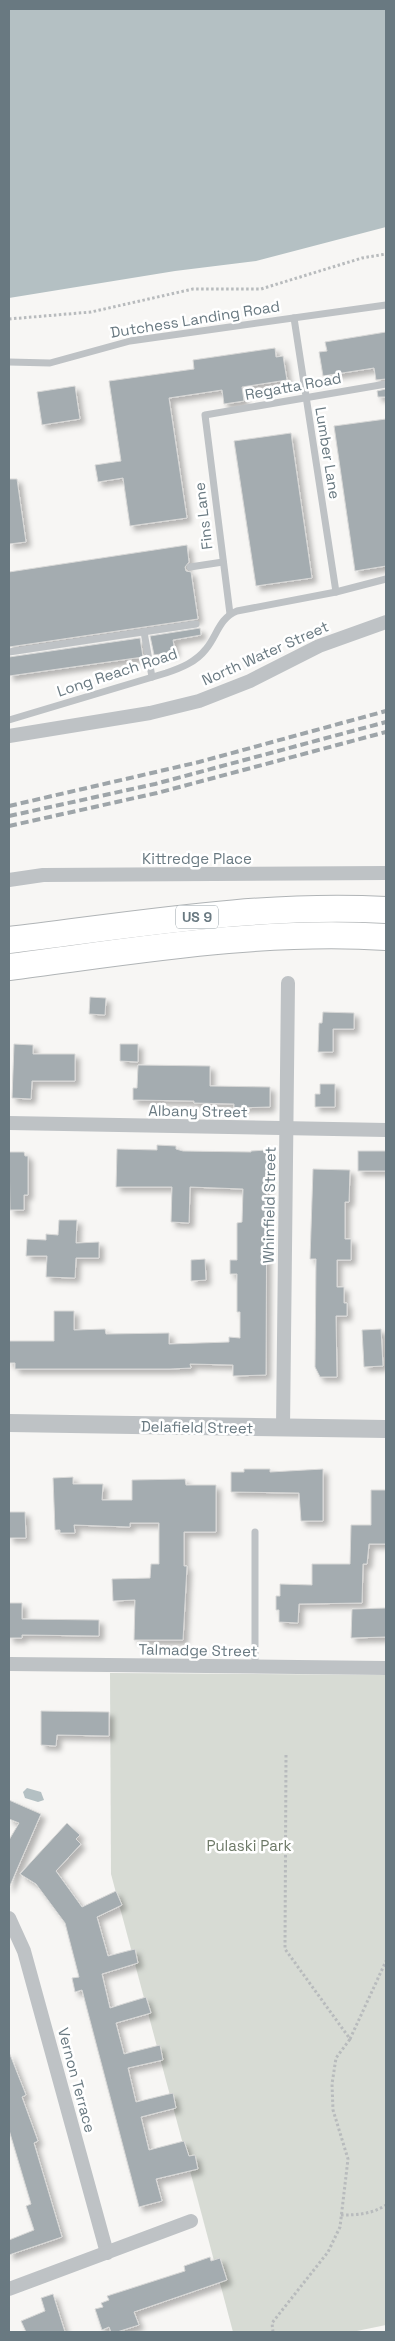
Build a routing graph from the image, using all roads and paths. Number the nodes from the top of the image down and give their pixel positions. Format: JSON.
{"nodes":[{"id":1,"x":386,"y":254,"type":"edge"},
{"id":2,"x":386,"y":305,"type":"edge"},
{"id":3,"x":294,"y":318,"type":"junction"},
{"id":4,"x":9,"y":319,"type":"edge"},
{"id":5,"x":9,"y":362,"type":"edge"},
{"id":6,"x":386,"y":384,"type":"edge"},
{"id":7,"x":306,"y":397,"type":"junction"},
{"id":8,"x":205,"y":415,"type":"joint"},
{"id":9,"x":222,"y":562,"type":"junction"},
{"id":10,"x":190,"y":567,"type":"dead end"},
{"id":11,"x":386,"y":579,"type":"edge"},
{"id":12,"x":336,"y":592,"type":"junction"},
{"id":13,"x":230,"y":614,"type":"junction"},
{"id":14,"x":386,"y":622,"type":"edge"},
{"id":15,"x":196,"y":624,"type":"dead end"},
{"id":16,"x":144,"y":632,"type":"junction"},
{"id":17,"x":9,"y":652,"type":"edge"},
{"id":18,"x":152,"y":677,"type":"junction"},
{"id":19,"x":9,"y":720,"type":"edge"},
{"id":20,"x":9,"y":736,"type":"edge"},
{"id":21,"x":386,"y":874,"type":"edge"},
{"id":22,"x":9,"y":880,"type":"edge"},
{"id":23,"x":386,"y":910,"type":"edge"},
{"id":24,"x":386,"y":937,"type":"edge"},
{"id":25,"x":9,"y":940,"type":"edge"},
{"id":26,"x":9,"y":966,"type":"edge"},
{"id":27,"x":288,"y":982,"type":"dead end"},
{"id":28,"x":9,"y":1123,"type":"edge"},
{"id":29,"x":286,"y":1129,"type":"junction"},
{"id":30,"x":386,"y":1130,"type":"edge"},
{"id":31,"x":9,"y":1423,"type":"edge"},
{"id":32,"x":283,"y":1428,"type":"junction"},
{"id":33,"x":386,"y":1429,"type":"edge"},
{"id":34,"x":255,"y":1532,"type":"dead end"},
{"id":35,"x":9,"y":1664,"type":"edge"},
{"id":36,"x":255,"y":1667,"type":"junction"},
{"id":37,"x":386,"y":1668,"type":"edge"},
{"id":38,"x":286,"y":1755,"type":"dead end"},
{"id":39,"x":9,"y":1918,"type":"edge"},
{"id":40,"x":386,"y":1961,"type":"edge"},
{"id":41,"x":350,"y":2039,"type":"junction"},
{"id":42,"x":386,"y":2204,"type":"edge"},
{"id":43,"x":341,"y":2215,"type":"junction"},
{"id":44,"x":191,"y":2221,"type":"dead end"},
{"id":45,"x":107,"y":2253,"type":"junction"},
{"id":46,"x":9,"y":2289,"type":"edge"},
{"id":47,"x":273,"y":2332,"type":"edge"}],
"edges":[{"from":1,"to":4,"type":"path"},
{"from":2,"to":3,"type":"lane","name":"Dutchess Landing Road"},
{"from":3,"to":5,"type":"lane","name":"Dutchess Landing Road"},
{"from":3,"to":7,"type":"lane","name":"Lumber Lane"},
{"from":6,"to":7,"type":"lane","name":"Regatta Road"},
{"from":7,"to":8,"type":"lane","name":"Regatta Road"},
{"from":7,"to":12,"type":"lane","name":"Lumber Lane"},
{"from":8,"to":9,"type":"lane","name":"Fins Lane"},
{"from":9,"to":10,"type":"lane"},
{"from":9,"to":13,"type":"lane","name":"Fins Lane"},
{"from":11,"to":12,"type":"lane"},
{"from":12,"to":13,"type":"lane"},
{"from":13,"to":18,"type":"lane","name":"Long Reach Road"},
{"from":14,"to":20,"type":"street","name":"North Water Street"},
{"from":15,"to":16,"type":"lane"},
{"from":16,"to":17,"type":"lane"},
{"from":16,"to":18,"type":"lane"},
{"from":18,"to":19,"type":"lane","name":"Long Reach Road"},
{"from":21,"to":22,"type":"street","name":"Kittredge Place"},
{"from":23,"to":25,"type":"highway","number":"US 9"},
{"from":24,"to":26,"type":"highway","number":"US 9"},
{"from":27,"to":29,"type":"street","name":"Whinfield Street"},
{"from":28,"to":29,"type":"street","name":"Albany Street"},
{"from":29,"to":30,"type":"street","name":"Albany Street"},
{"from":29,"to":32,"type":"street","name":"Whinfield Street"},
{"from":31,"to":32,"type":"street","name":"Delafield Street"},
{"from":32,"to":33,"type":"street","name":"Delafield Street"},
{"from":34,"to":36,"type":"lane"},
{"from":35,"to":36,"type":"street","name":"Talmadge Street"},
{"from":36,"to":37,"type":"street","name":"Talmadge Street"},
{"from":38,"to":41,"type":"path"},
{"from":39,"to":45,"type":"street","name":"Vernon Terrace"},
{"from":40,"to":41,"type":"path"},
{"from":41,"to":43,"type":"path"},
{"from":42,"to":43,"type":"path"},
{"from":43,"to":47,"type":"path"},
{"from":44,"to":45,"type":"street"},
{"from":45,"to":46,"type":"street"}]}
